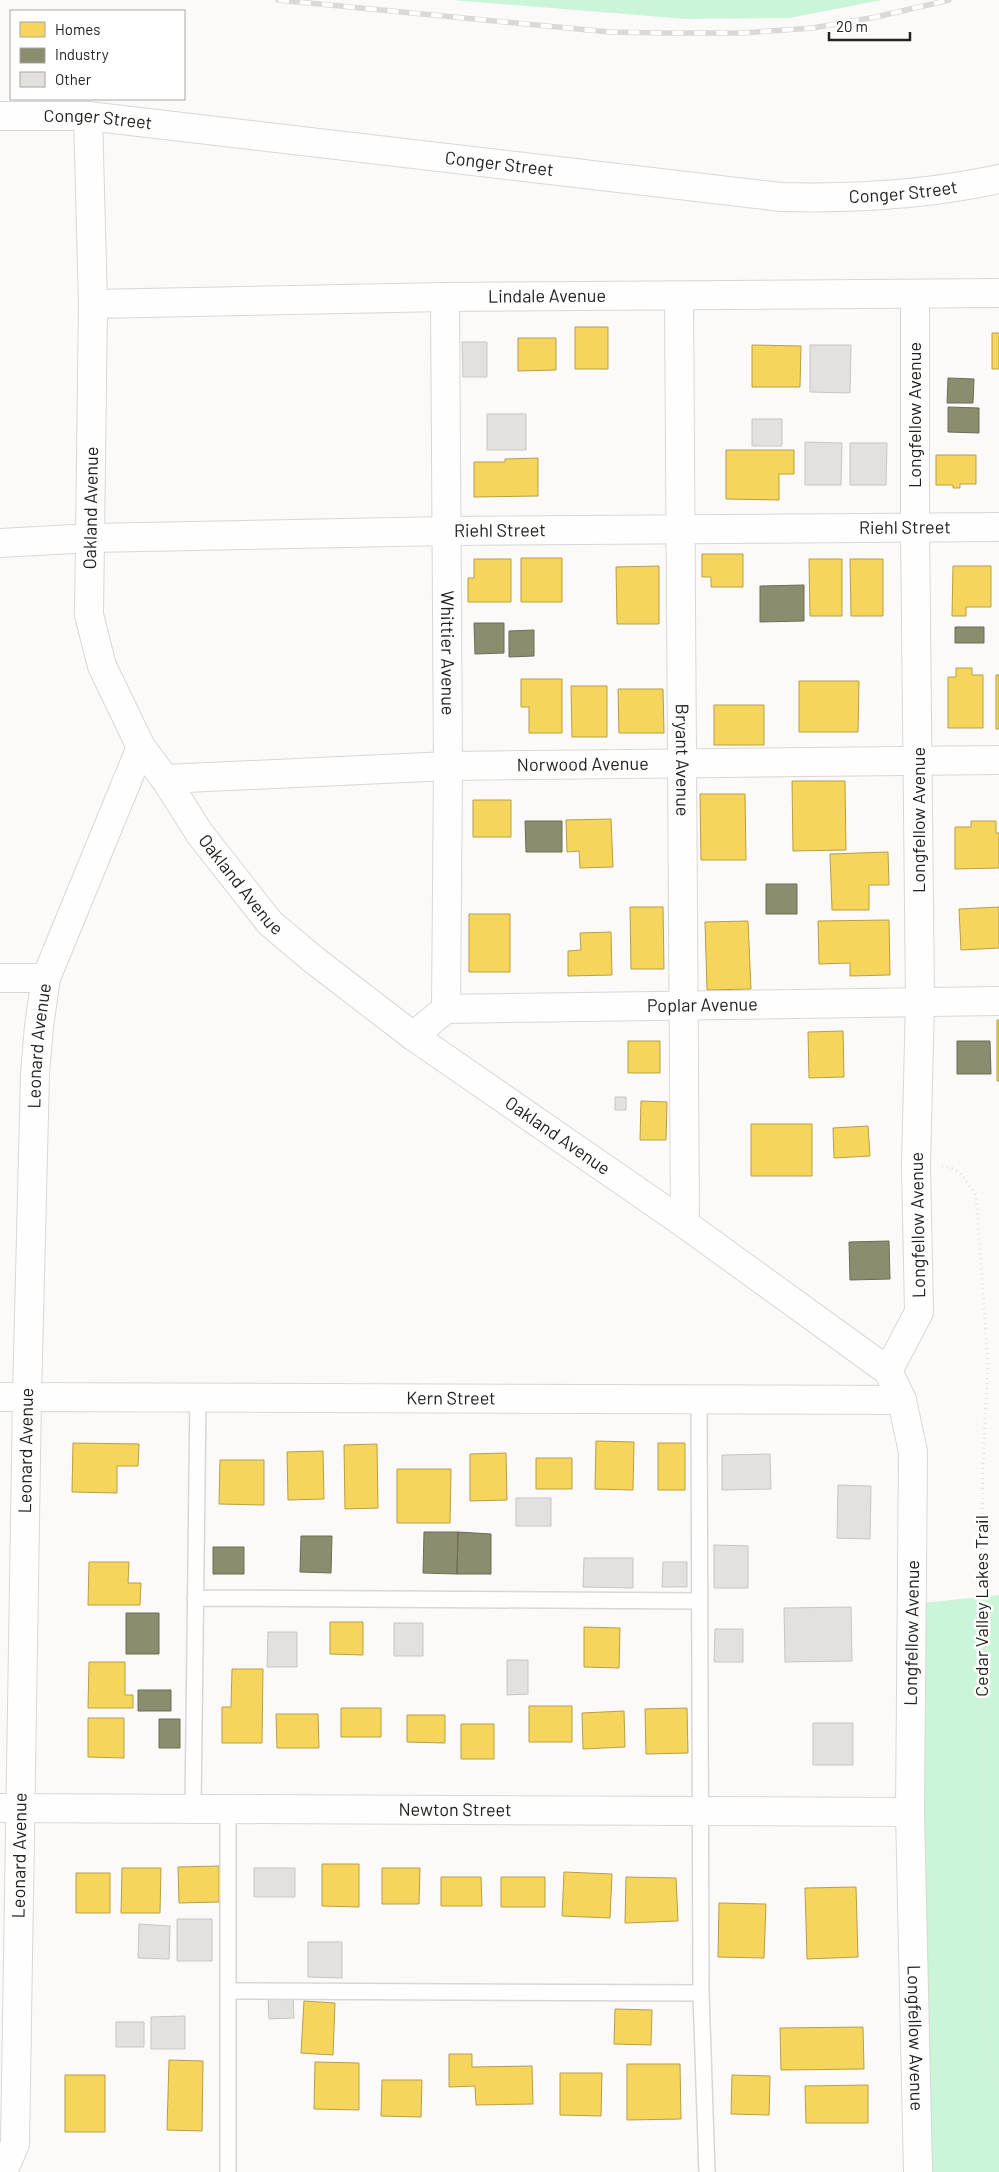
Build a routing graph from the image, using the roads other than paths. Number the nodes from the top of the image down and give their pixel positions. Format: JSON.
{"nodes":[{"id":1,"x":0,"y":116,"type":"edge"},
{"id":2,"x":88,"y":116,"type":"junction"},
{"id":3,"x":999,"y":179,"type":"edge"},
{"id":4,"x":999,"y":294,"type":"edge"},
{"id":5,"x":915,"y":295,"type":"junction"},
{"id":6,"x":679,"y":296,"type":"junction"},
{"id":7,"x":446,"y":297,"type":"junction"},
{"id":8,"x":93,"y":304,"type":"junction"},
{"id":9,"x":915,"y":526,"type":"junction"},
{"id":10,"x":999,"y":527,"type":"edge"},
{"id":11,"x":679,"y":528,"type":"junction"},
{"id":12,"x":447,"y":531,"type":"junction"},
{"id":13,"x":91,"y":538,"type":"junction"},
{"id":14,"x":0,"y":543,"type":"edge"},
{"id":15,"x":141,"y":746,"type":"junction"},
{"id":16,"x":999,"y":760,"type":"edge"},
{"id":17,"x":919,"y":762,"type":"junction"},
{"id":18,"x":681,"y":764,"type":"junction"},
{"id":19,"x":448,"y":766,"type":"junction"},
{"id":20,"x":165,"y":779,"type":"junction"},
{"id":21,"x":0,"y":978,"type":"edge"},
{"id":22,"x":46,"y":978,"type":"junction"},
{"id":23,"x":920,"y":1001,"type":"junction"},
{"id":24,"x":999,"y":1001,"type":"edge"},
{"id":25,"x":685,"y":1006,"type":"junction"},
{"id":26,"x":446,"y":1009,"type":"junction"},
{"id":27,"x":413,"y":1036,"type":"junction"},
{"id":28,"x":685,"y":1224,"type":"junction"},
{"id":29,"x":888,"y":1371,"type":"junction"},
{"id":30,"x":0,"y":1397,"type":"edge"},
{"id":31,"x":27,"y":1397,"type":"junction"},
{"id":32,"x":198,"y":1397,"type":"junction"},
{"id":33,"x":700,"y":1399,"type":"junction"},
{"id":34,"x":902,"y":1400,"type":"junction"},
{"id":35,"x":195,"y":1598,"type":"junction"},
{"id":36,"x":700,"y":1601,"type":"junction"},
{"id":37,"x":10,"y":1808,"type":"edge"},
{"id":38,"x":193,"y":1809,"type":"junction"},
{"id":39,"x":228,"y":1809,"type":"junction"},
{"id":40,"x":700,"y":1810,"type":"junction"},
{"id":41,"x":910,"y":1812,"type":"junction"},
{"id":42,"x":228,"y":1991,"type":"junction"},
{"id":43,"x":701,"y":1993,"type":"junction"},
{"id":44,"x":3,"y":2172,"type":"edge"},
{"id":45,"x":228,"y":2172,"type":"edge"},
{"id":46,"x":707,"y":2172,"type":"edge"},
{"id":47,"x":918,"y":2172,"type":"edge"}],
"edges":[{"from":1,"to":2,"type":"street","name":"Conger Street"},
{"from":2,"to":3,"type":"street","name":"Conger Street"},
{"from":2,"to":8,"type":"street","name":"Oakland Avenue"},
{"from":4,"to":5,"type":"street","name":"Lindale Avenue"},
{"from":5,"to":6,"type":"street","name":"Lindale Avenue"},
{"from":5,"to":9,"type":"street","name":"Longfellow Avenue"},
{"from":6,"to":7,"type":"street","name":"Lindale Avenue"},
{"from":6,"to":11,"type":"street","name":"Bryant Avenue"},
{"from":7,"to":8,"type":"street","name":"Lindale Avenue"},
{"from":7,"to":12,"type":"street","name":"Whittier Avenue"},
{"from":8,"to":13,"type":"street","name":"Oakland Avenue"},
{"from":9,"to":10,"type":"street","name":"Riehl Street"},
{"from":9,"to":11,"type":"street","name":"Riehl Street"},
{"from":9,"to":17,"type":"street","name":"Longfellow Avenue"},
{"from":11,"to":12,"type":"street","name":"Riehl Street"},
{"from":11,"to":18,"type":"street","name":"Bryant Avenue"},
{"from":12,"to":13,"type":"street","name":"Riehl Street"},
{"from":12,"to":19,"type":"street","name":"Whittier Avenue"},
{"from":13,"to":14,"type":"street","name":"Riehl Street"},
{"from":13,"to":15,"type":"street","name":"Oakland Avenue"},
{"from":15,"to":20,"type":"street","name":"Oakland Avenue"},
{"from":15,"to":22,"type":"street","name":"Leonard Avenue"},
{"from":16,"to":17,"type":"street","name":"Norwood Avenue"},
{"from":17,"to":18,"type":"street","name":"Norwood Avenue"},
{"from":17,"to":23,"type":"street","name":"Longfellow Avenue"},
{"from":18,"to":19,"type":"street","name":"Norwood Avenue"},
{"from":18,"to":25,"type":"street","name":"Bryant Avenue"},
{"from":19,"to":20,"type":"street","name":"Norwood Avenue"},
{"from":19,"to":26,"type":"street","name":"Whittier Avenue"},
{"from":20,"to":27,"type":"street","name":"Oakland Avenue"},
{"from":21,"to":22,"type":"street"},
{"from":22,"to":31,"type":"street","name":"Leonard Avenue"},
{"from":23,"to":24,"type":"street","name":"Poplar Avenue"},
{"from":23,"to":25,"type":"street","name":"Poplar Avenue"},
{"from":23,"to":29,"type":"street","name":"Longfellow Avenue"},
{"from":25,"to":26,"type":"street","name":"Poplar Avenue"},
{"from":25,"to":28,"type":"street","name":"Bryant Avenue"},
{"from":26,"to":27,"type":"street"},
{"from":27,"to":28,"type":"street","name":"Oakland Avenue"},
{"from":28,"to":29,"type":"street","name":"Oakland Avenue"},
{"from":29,"to":34,"type":"street","name":"Longfellow Avenue"},
{"from":30,"to":31,"type":"street","name":"Kern Street"},
{"from":31,"to":32,"type":"street","name":"Kern Street"},
{"from":31,"to":37,"type":"street","name":"Leonard Avenue"},
{"from":32,"to":33,"type":"street","name":"Kern Street"},
{"from":32,"to":35,"type":"lane"},
{"from":33,"to":34,"type":"street","name":"Kern Street"},
{"from":33,"to":36,"type":"lane"},
{"from":34,"to":41,"type":"street","name":"Longfellow Avenue"},
{"from":35,"to":36,"type":"lane"},
{"from":35,"to":38,"type":"lane"},
{"from":36,"to":40,"type":"lane"},
{"from":37,"to":38,"type":"street","name":"Newton Street"},
{"from":37,"to":44,"type":"street","name":"Leonard Avenue"},
{"from":38,"to":39,"type":"street","name":"Newton Street"},
{"from":39,"to":40,"type":"street","name":"Newton Street"},
{"from":39,"to":42,"type":"lane"},
{"from":40,"to":41,"type":"street","name":"Newton Street"},
{"from":40,"to":43,"type":"lane"},
{"from":41,"to":47,"type":"street","name":"Longfellow Avenue"},
{"from":42,"to":43,"type":"lane"},
{"from":42,"to":45,"type":"lane"},
{"from":43,"to":46,"type":"lane"}]}
